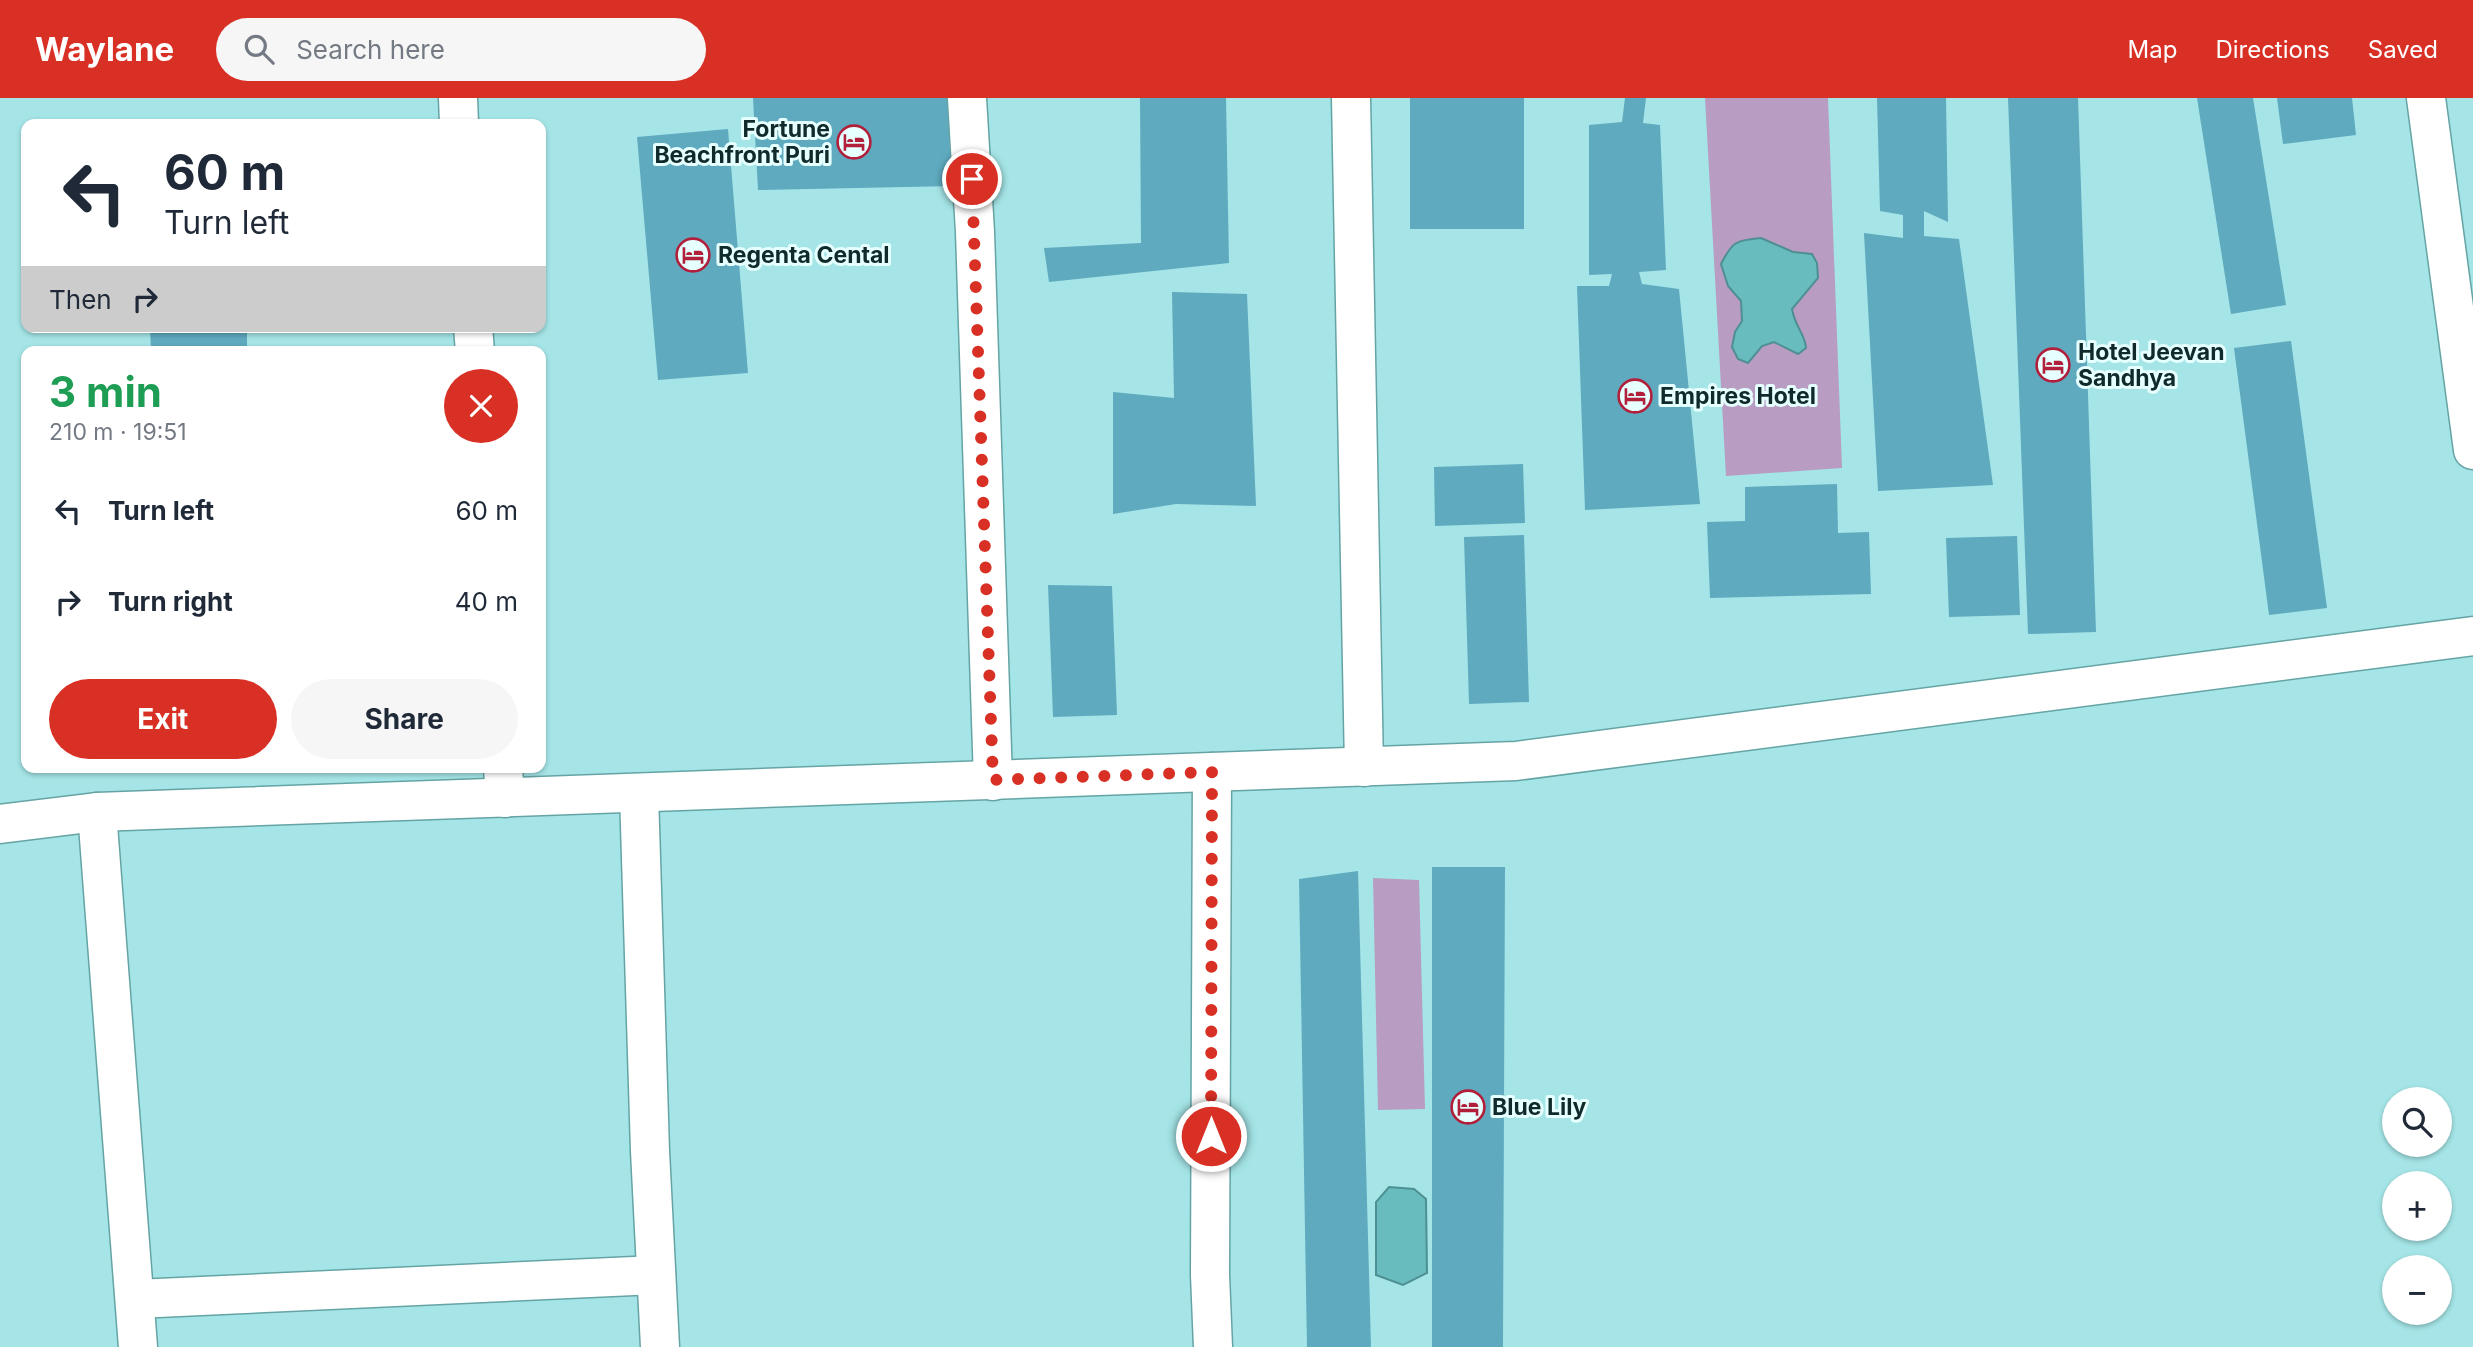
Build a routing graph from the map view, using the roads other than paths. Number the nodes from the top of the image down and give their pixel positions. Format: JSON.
{"nodes":[{"id":1,"x":458,"y":98,"type":"edge"},
{"id":2,"x":967,"y":98,"type":"edge"},
{"id":3,"x":1351,"y":98,"type":"edge"},
{"id":4,"x":2426,"y":98,"type":"edge"},
{"id":5,"x":459,"y":119,"type":"edge"},
{"id":6,"x":2473,"y":450,"type":"edge"},
{"id":7,"x":2473,"y":636,"type":"edge"},
{"id":8,"x":1364,"y":767,"type":"junction"},
{"id":9,"x":1212,"y":772,"type":"junction"},
{"id":10,"x":993,"y":780,"type":"junction"},
{"id":11,"x":504,"y":783,"type":"edge"},
{"id":12,"x":639,"y":793,"type":"junction"},
{"id":13,"x":97,"y":812,"type":"junction"},
{"id":14,"x":0,"y":824,"type":"edge"},
{"id":15,"x":656,"y":1275,"type":"junction"},
{"id":16,"x":136,"y":1299,"type":"junction"},
{"id":17,"x":138,"y":1347,"type":"edge"},
{"id":18,"x":660,"y":1347,"type":"edge"},
{"id":19,"x":1213,"y":1347,"type":"edge"}],
"edges":[{"from":1,"to":5,"type":"street"},
{"from":2,"to":10,"type":"street"},
{"from":3,"to":8,"type":"street"},
{"from":4,"to":6,"type":"street"},
{"from":7,"to":8,"type":"street"},
{"from":8,"to":9,"type":"street"},
{"from":9,"to":10,"type":"street"},
{"from":9,"to":19,"type":"street"},
{"from":10,"to":12,"type":"street"},
{"from":11,"to":12,"type":"street"},
{"from":11,"to":13,"type":"street"},
{"from":12,"to":15,"type":"street"},
{"from":13,"to":14,"type":"street"},
{"from":13,"to":16,"type":"street"},
{"from":15,"to":16,"type":"street"},
{"from":15,"to":18,"type":"street"},
{"from":16,"to":17,"type":"street"}]}
